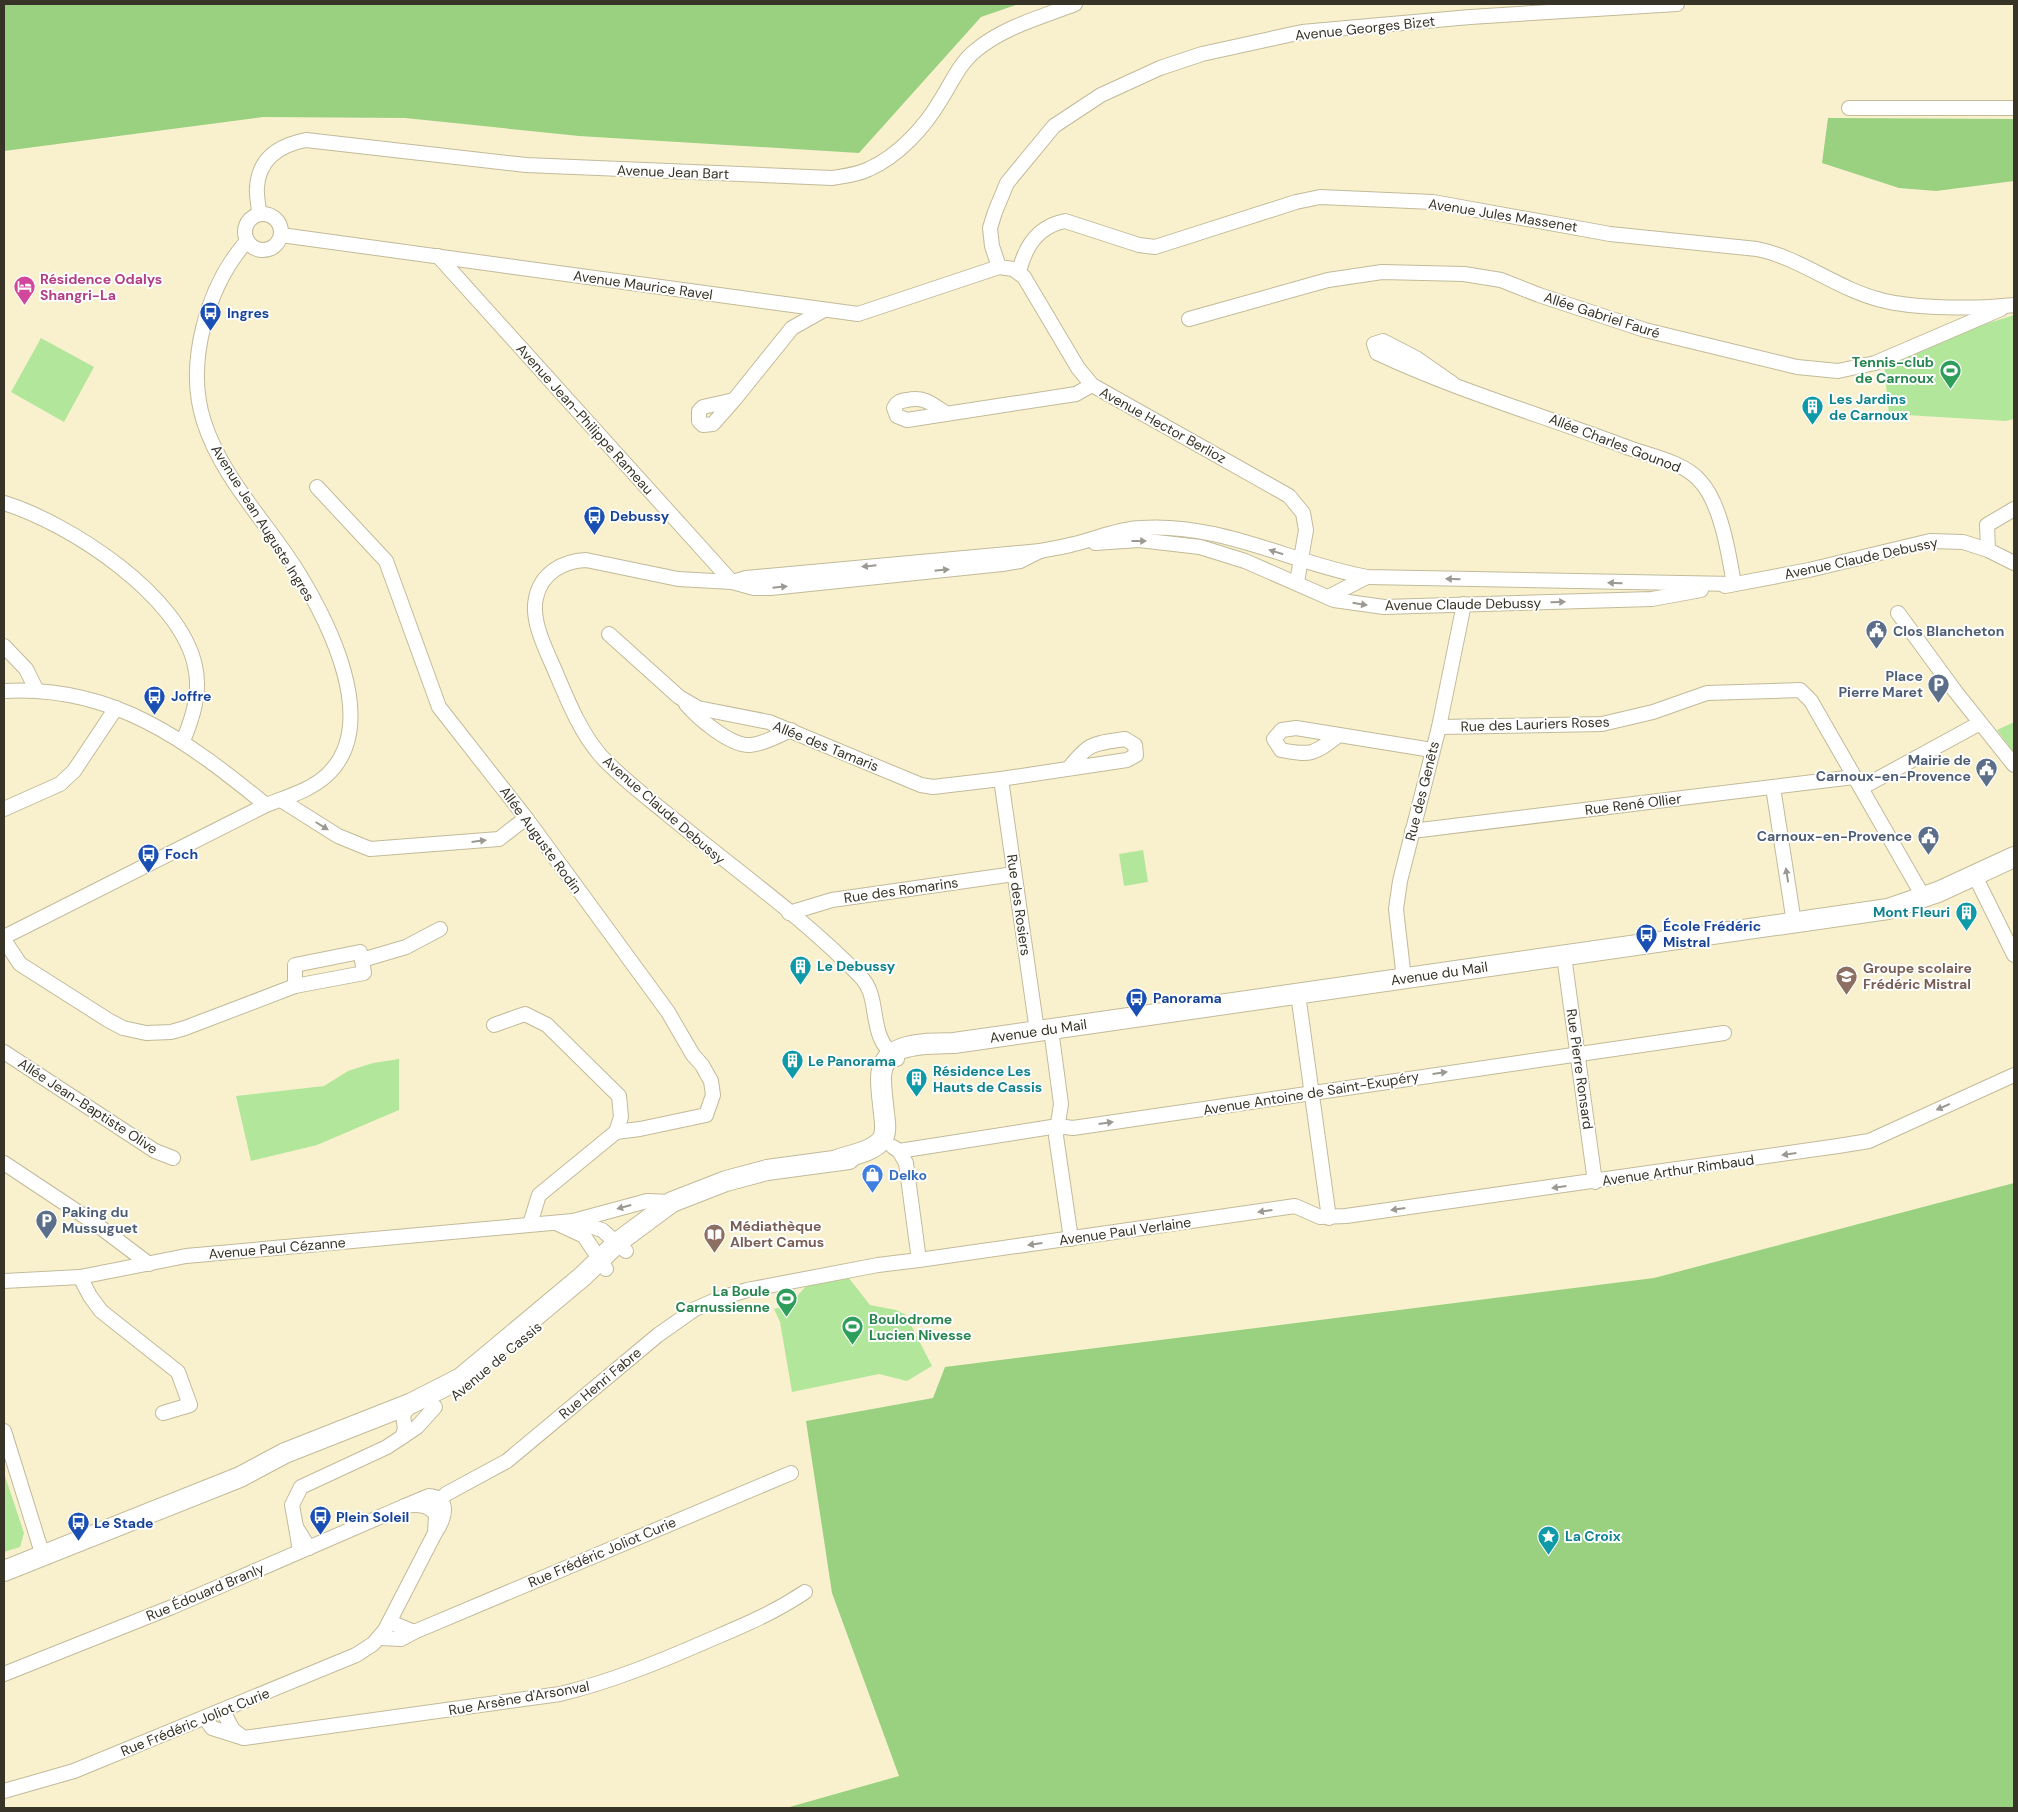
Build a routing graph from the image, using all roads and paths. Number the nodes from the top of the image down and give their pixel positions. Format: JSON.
{"nodes":[{"id":1,"x":1075,"y":4,"type":"edge"},
{"id":2,"x":1676,"y":4,"type":"edge"},
{"id":3,"x":1849,"y":108,"type":"dead end"},
{"id":4,"x":2014,"y":108,"type":"edge"},
{"id":5,"x":259,"y":214,"type":"junction"},
{"id":6,"x":281,"y":235,"type":"junction"},
{"id":7,"x":247,"y":241,"type":"junction"},
{"id":8,"x":438,"y":256,"type":"junction"},
{"id":9,"x":999,"y":267,"type":"junction"},
{"id":10,"x":1019,"y":272,"type":"junction"},
{"id":11,"x":782,"y":305,"type":"junction"},
{"id":12,"x":2011,"y":306,"type":"edge"},
{"id":13,"x":824,"y":310,"type":"junction"},
{"id":14,"x":1189,"y":319,"type":"dead end"},
{"id":15,"x":792,"y":328,"type":"junction"},
{"id":16,"x":1452,"y":383,"type":"junction"},
{"id":17,"x":1092,"y":385,"type":"junction"},
{"id":18,"x":734,"y":400,"type":"dead end"},
{"id":19,"x":947,"y":414,"type":"dead end"},
{"id":20,"x":318,"y":487,"type":"dead end"},
{"id":21,"x":4,"y":504,"type":"edge"},
{"id":22,"x":2014,"y":509,"type":"edge"},
{"id":23,"x":1073,"y":545,"type":"junction"},
{"id":24,"x":1988,"y":550,"type":"junction"},
{"id":25,"x":1302,"y":560,"type":"junction"},
{"id":26,"x":2014,"y":563,"type":"edge"},
{"id":27,"x":1367,"y":577,"type":"junction"},
{"id":28,"x":732,"y":582,"type":"junction"},
{"id":29,"x":1297,"y":582,"type":"junction"},
{"id":30,"x":1650,"y":584,"type":"junction"},
{"id":31,"x":1734,"y":584,"type":"junction"},
{"id":32,"x":1328,"y":597,"type":"junction"},
{"id":33,"x":1655,"y":599,"type":"junction"},
{"id":34,"x":1464,"y":604,"type":"junction"},
{"id":35,"x":1898,"y":613,"type":"dead end"},
{"id":36,"x":609,"y":634,"type":"dead end"},
{"id":37,"x":4,"y":646,"type":"edge"},
{"id":38,"x":36,"y":689,"type":"junction"},
{"id":39,"x":4,"y":691,"type":"edge"},
{"id":40,"x":679,"y":697,"type":"junction"},
{"id":41,"x":116,"y":708,"type":"junction"},
{"id":42,"x":1980,"y":723,"type":"junction"},
{"id":43,"x":1439,"y":728,"type":"junction"},
{"id":44,"x":791,"y":730,"type":"junction"},
{"id":45,"x":1339,"y":735,"type":"dead end"},
{"id":46,"x":183,"y":741,"type":"junction"},
{"id":47,"x":1432,"y":750,"type":"junction"},
{"id":48,"x":2014,"y":765,"type":"edge"},
{"id":49,"x":1069,"y":768,"type":"dead end"},
{"id":50,"x":1001,"y":779,"type":"junction"},
{"id":51,"x":1857,"y":782,"type":"junction"},
{"id":52,"x":1773,"y":787,"type":"junction"},
{"id":53,"x":281,"y":800,"type":"junction"},
{"id":54,"x":266,"y":805,"type":"junction"},
{"id":55,"x":4,"y":809,"type":"edge"},
{"id":56,"x":526,"y":818,"type":"junction"},
{"id":57,"x":1412,"y":831,"type":"junction"},
{"id":58,"x":2014,"y":857,"type":"edge"},
{"id":59,"x":1014,"y":874,"type":"junction"},
{"id":60,"x":1975,"y":876,"type":"junction"},
{"id":61,"x":1924,"y":898,"type":"junction"},
{"id":62,"x":789,"y":913,"type":"junction"},
{"id":63,"x":1794,"y":923,"type":"junction"},
{"id":64,"x":440,"y":929,"type":"dead end"},
{"id":65,"x":4,"y":939,"type":"edge"},
{"id":66,"x":2014,"y":955,"type":"edge"},
{"id":67,"x":1564,"y":956,"type":"junction"},
{"id":68,"x":362,"y":960,"type":"junction"},
{"id":69,"x":1404,"y":979,"type":"junction"},
{"id":70,"x":295,"y":986,"type":"junction"},
{"id":71,"x":1298,"y":994,"type":"junction"},
{"id":72,"x":494,"y":1026,"type":"dead end"},
{"id":73,"x":1044,"y":1030,"type":"junction"},
{"id":74,"x":1724,"y":1033,"type":"dead end"},
{"id":75,"x":4,"y":1052,"type":"edge"},
{"id":76,"x":1577,"y":1054,"type":"junction"},
{"id":77,"x":896,"y":1058,"type":"junction"},
{"id":78,"x":2014,"y":1076,"type":"edge"},
{"id":79,"x":1312,"y":1094,"type":"junction"},
{"id":80,"x":1052,"y":1122,"type":"junction"},
{"id":81,"x":616,"y":1132,"type":"junction"},
{"id":82,"x":891,"y":1145,"type":"junction"},
{"id":83,"x":172,"y":1158,"type":"dead end"},
{"id":84,"x":4,"y":1163,"type":"edge"},
{"id":85,"x":1595,"y":1182,"type":"junction"},
{"id":86,"x":681,"y":1199,"type":"junction"},
{"id":87,"x":1327,"y":1202,"type":"junction"},
{"id":88,"x":1294,"y":1206,"type":"junction"},
{"id":89,"x":1329,"y":1218,"type":"junction"},
{"id":90,"x":573,"y":1221,"type":"junction"},
{"id":91,"x":552,"y":1222,"type":"junction"},
{"id":92,"x":530,"y":1224,"type":"junction"},
{"id":93,"x":1071,"y":1239,"type":"junction"},
{"id":94,"x":622,"y":1247,"type":"junction"},
{"id":95,"x":919,"y":1260,"type":"junction"},
{"id":96,"x":149,"y":1264,"type":"junction"},
{"id":97,"x":603,"y":1265,"type":"junction"},
{"id":98,"x":80,"y":1277,"type":"junction"},
{"id":99,"x":4,"y":1281,"type":"edge"},
{"id":100,"x":769,"y":1286,"type":"joint"},
{"id":101,"x":163,"y":1413,"type":"dead end"},
{"id":102,"x":405,"y":1420,"type":"junction"},
{"id":103,"x":4,"y":1431,"type":"edge"},
{"id":104,"x":791,"y":1473,"type":"dead end"},
{"id":105,"x":240,"y":1477,"type":"junction"},
{"id":106,"x":435,"y":1504,"type":"junction"},
{"id":107,"x":304,"y":1549,"type":"junction"},
{"id":108,"x":43,"y":1556,"type":"junction"},
{"id":109,"x":4,"y":1571,"type":"edge"},
{"id":110,"x":805,"y":1592,"type":"dead end"},
{"id":111,"x":390,"y":1622,"type":"junction"},
{"id":112,"x":414,"y":1632,"type":"junction"},
{"id":113,"x":379,"y":1638,"type":"junction"},
{"id":114,"x":4,"y":1674,"type":"edge"},
{"id":115,"x":223,"y":1711,"type":"junction"},
{"id":116,"x":205,"y":1718,"type":"junction"},
{"id":117,"x":244,"y":1738,"type":"junction"},
{"id":118,"x":4,"y":1791,"type":"edge"}],
"edges":[{"from":1,"to":5,"type":"street","name":"Avenue Jean Bart"},
{"from":2,"to":9,"type":"street","name":"Avenue Georges Bizet"},
{"from":3,"to":4,"type":"street"},
{"from":5,"to":6,"type":"street"},
{"from":5,"to":7,"type":"street"},
{"from":6,"to":7,"type":"street"},
{"from":6,"to":8,"type":"street","name":"Avenue Maurice Ravel"},
{"from":7,"to":53,"type":"street","name":"Avenue Jean Auguste Ingres"},
{"from":8,"to":11,"type":"street","name":"Avenue Maurice Ravel"},
{"from":8,"to":28,"type":"street","name":"Avenue Jean-Philippe Rameau"},
{"from":9,"to":10,"type":"street"},
{"from":9,"to":13,"type":"street","name":"Avenue Maurice Ravel"},
{"from":10,"to":12,"type":"street","name":"Avenue Jules Massenet"},
{"from":10,"to":17,"type":"street","name":"Avenue Hector Berlioz"},
{"from":11,"to":13,"type":"street","name":"Avenue Maurice Ravel"},
{"from":11,"to":15,"type":"street"},
{"from":12,"to":14,"type":"street","name":"Allée Gabriel Fauré"},
{"from":13,"to":15,"type":"street"},
{"from":15,"to":18,"type":"street"},
{"from":16,"to":16,"type":"street","name":"Allée Charles Gounod"},
{"from":16,"to":31,"type":"street","name":"Allée Charles Gounod"},
{"from":17,"to":19,"type":"street"},
{"from":17,"to":25,"type":"street","name":"Avenue Hector Berlioz"},
{"from":20,"to":56,"type":"street","name":"Allée Auguste Rodin"},
{"from":21,"to":46,"type":"street"},
{"from":22,"to":24,"type":"street"},
{"from":25,"to":23,"type":"street","name":"Avenue Claude Debussy","one_way":true},
{"from":23,"to":28,"type":"street","name":"Avenue Claude Debussy"},
{"from":23,"to":29,"type":"street","name":"Avenue Claude Debussy","one_way":true},
{"from":24,"to":26,"type":"street","name":"Avenue Claude Debussy"},
{"from":24,"to":31,"type":"street","name":"Avenue Claude Debussy"},
{"from":25,"to":27,"type":"street","name":"Avenue Claude Debussy"},
{"from":25,"to":29,"type":"street","name":"Avenue Hector Berlioz"},
{"from":30,"to":27,"type":"street","name":"Avenue Claude Debussy","one_way":true},
{"from":27,"to":32,"type":"street"},
{"from":28,"to":62,"type":"street","name":"Avenue Claude Debussy"},
{"from":29,"to":32,"type":"street","name":"Avenue Claude Debussy"},
{"from":30,"to":31,"type":"street","name":"Avenue Claude Debussy"},
{"from":30,"to":33,"type":"street"},
{"from":31,"to":33,"type":"street","name":"Avenue Claude Debussy"},
{"from":32,"to":34,"type":"street","name":"Avenue Claude Debussy","one_way":true},
{"from":34,"to":33,"type":"street","name":"Avenue Claude Debussy","one_way":true},
{"from":34,"to":43,"type":"street","name":"Rue des Genêts"},
{"from":35,"to":42,"type":"street"},
{"from":36,"to":40,"type":"street","name":"Allée des Tamaris"},
{"from":37,"to":38,"type":"street"},
{"from":38,"to":39,"type":"street"},
{"from":38,"to":41,"type":"street"},
{"from":40,"to":44,"type":"street","name":"Allée des Tamaris"},
{"from":40,"to":44,"type":"street"},
{"from":41,"to":46,"type":"street"},
{"from":41,"to":55,"type":"street"},
{"from":42,"to":48,"type":"street"},
{"from":42,"to":51,"type":"street"},
{"from":43,"to":47,"type":"street","name":"Rue des Genêts"},
{"from":43,"to":51,"type":"street","name":"Rue des Lauriers Roses"},
{"from":44,"to":50,"type":"street","name":"Allée des Tamaris"},
{"from":45,"to":47,"type":"street"},
{"from":46,"to":54,"type":"street"},
{"from":47,"to":57,"type":"street","name":"Rue des Genêts"},
{"from":49,"to":50,"type":"street","name":"Allée des Tamaris"},
{"from":50,"to":59,"type":"street","name":"Rue des Rosiers"},
{"from":51,"to":52,"type":"street","name":"Rue René Ollier"},
{"from":51,"to":61,"type":"street"},
{"from":52,"to":57,"type":"street","name":"Rue René Ollier"},
{"from":63,"to":52,"type":"street","one_way":true},
{"from":53,"to":54,"type":"street","name":"Avenue Jean Auguste Ingres"},
{"from":53,"to":56,"type":"street","one_way":true},
{"from":54,"to":65,"type":"street","name":"Avenue Jean Auguste Ingres"},
{"from":56,"to":81,"type":"street","name":"Allée Auguste Rodin"},
{"from":57,"to":69,"type":"street","name":"Rue des Genêts"},
{"from":58,"to":60,"type":"main road","name":"Avenue du Mail"},
{"from":59,"to":62,"type":"street","name":"Rue des Romarins"},
{"from":59,"to":73,"type":"street","name":"Rue des Rosiers"},
{"from":60,"to":61,"type":"main road","name":"Avenue du Mail"},
{"from":60,"to":66,"type":"street"},
{"from":61,"to":63,"type":"main road","name":"Avenue du Mail"},
{"from":62,"to":77,"type":"street","name":"Avenue Claude Debussy"},
{"from":63,"to":67,"type":"main road","name":"Avenue du Mail"},
{"from":64,"to":68,"type":"street"},
{"from":65,"to":70,"type":"street"},
{"from":67,"to":69,"type":"main road","name":"Avenue du Mail"},
{"from":67,"to":76,"type":"street","name":"Rue Pierre Ronsard"},
{"from":68,"to":70,"type":"street"},
{"from":68,"to":70,"type":"street"},
{"from":69,"to":71,"type":"main road","name":"Avenue du Mail"},
{"from":71,"to":73,"type":"main road","name":"Avenue du Mail"},
{"from":71,"to":79,"type":"street"},
{"from":72,"to":81,"type":"street"},
{"from":73,"to":77,"type":"main road","name":"Avenue du Mail"},
{"from":73,"to":80,"type":"street","name":"Rue des Rosiers"},
{"from":74,"to":76,"type":"street","name":"Avenue Antoine de Saint-Exupéry"},
{"from":75,"to":83,"type":"street","name":"Allée Jean-Baptiste Olive"},
{"from":79,"to":76,"type":"street","name":"Avenue Antoine de Saint-Exupéry","one_way":true},
{"from":76,"to":85,"type":"street","name":"Rue Pierre Ronsard"},
{"from":77,"to":82,"type":"main road"},
{"from":78,"to":85,"type":"street","name":"Avenue Arthur Rimbaud","one_way":true},
{"from":80,"to":79,"type":"street","name":"Avenue Antoine de Saint-Exupéry","one_way":true},
{"from":79,"to":87,"type":"street"},
{"from":80,"to":82,"type":"street","name":"Avenue Antoine de Saint-Exupéry"},
{"from":80,"to":93,"type":"street","name":"Rue des Rosiers"},
{"from":81,"to":92,"type":"street"},
{"from":82,"to":86,"type":"main road","name":"Avenue de Cassis"},
{"from":82,"to":95,"type":"street"},
{"from":84,"to":96,"type":"street"},
{"from":85,"to":89,"type":"street","name":"Avenue Arthur Rimbaud","one_way":true},
{"from":86,"to":90,"type":"street","name":"Avenue Paul Cézanne","one_way":true},
{"from":86,"to":94,"type":"main road","name":"Avenue de Cassis"},
{"from":87,"to":88,"type":"street"},
{"from":87,"to":89,"type":"street"},
{"from":88,"to":89,"type":"street"},
{"from":88,"to":93,"type":"street","name":"Avenue Paul Verlaine","one_way":true},
{"from":90,"to":91,"type":"street","name":"Avenue Paul Cézanne"},
{"from":90,"to":94,"type":"street","name":"Avenue Paul Cézanne"},
{"from":91,"to":92,"type":"street","name":"Avenue Paul Cézanne"},
{"from":91,"to":97,"type":"street","name":"Avenue Paul Cézanne"},
{"from":92,"to":96,"type":"street","name":"Avenue Paul Cézanne"},
{"from":93,"to":95,"type":"street","name":"Avenue Paul Verlaine","one_way":true},
{"from":94,"to":97,"type":"main road","name":"Avenue de Cassis"},
{"from":95,"to":100,"type":"street","name":"Avenue Paul Verlaine"},
{"from":96,"to":98,"type":"street","name":"Avenue Paul Cézanne"},
{"from":97,"to":102,"type":"main road","name":"Avenue de Cassis"},
{"from":97,"to":102,"type":"main road","name":"Avenue de Cassis"},
{"from":98,"to":99,"type":"street","name":"Avenue Paul Cézanne"},
{"from":98,"to":101,"type":"street"},
{"from":100,"to":106,"type":"street","name":"Rue Henri Fabre"},
{"from":102,"to":105,"type":"main road","name":"Avenue de Cassis"},
{"from":102,"to":105,"type":"main road","name":"Avenue de Cassis"},
{"from":102,"to":107,"type":"street"},
{"from":103,"to":108,"type":"street"},
{"from":104,"to":112,"type":"street","name":"Rue Frédéric Joliot Curie"},
{"from":105,"to":108,"type":"main road","name":"Avenue de Cassis"},
{"from":106,"to":107,"type":"street","name":"Rue Édouard Branly"},
{"from":106,"to":111,"type":"street"},
{"from":107,"to":114,"type":"street","name":"Rue Édouard Branly"},
{"from":108,"to":109,"type":"main road","name":"Avenue de Cassis"},
{"from":110,"to":117,"type":"street","name":"Rue Arsène d'Arsonval"},
{"from":111,"to":112,"type":"street"},
{"from":111,"to":113,"type":"street","name":"Rue Frédéric Joliot Curie"},
{"from":112,"to":113,"type":"street","name":"Rue Frédéric Joliot Curie"},
{"from":113,"to":115,"type":"street","name":"Rue Frédéric Joliot Curie"},
{"from":115,"to":116,"type":"street","name":"Rue Frédéric Joliot Curie"},
{"from":115,"to":117,"type":"street"},
{"from":116,"to":117,"type":"street","name":"Rue Arsène d'Arsonval"},
{"from":116,"to":118,"type":"street","name":"Rue Frédéric Joliot Curie"}]}
